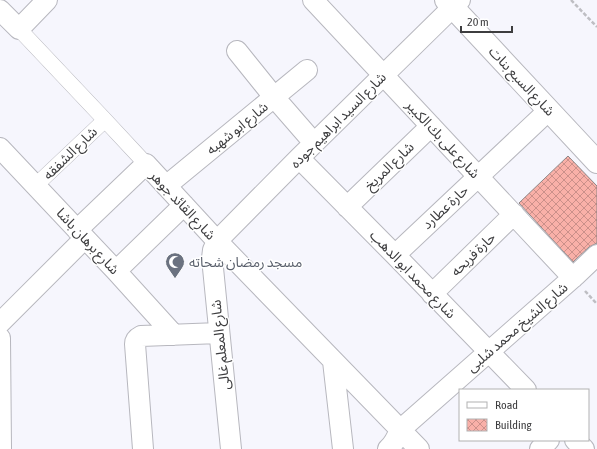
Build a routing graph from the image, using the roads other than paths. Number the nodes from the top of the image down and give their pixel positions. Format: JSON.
{"nodes":[{"id":1,"x":47,"y":0,"type":"edge"},
{"id":2,"x":313,"y":0,"type":"edge"},
{"id":3,"x":453,"y":2,"type":"edge"},
{"id":4,"x":0,"y":10,"type":"edge"},
{"id":5,"x":19,"y":29,"type":"junction"},
{"id":6,"x":237,"y":51,"type":"dead end"},
{"id":7,"x":307,"y":70,"type":"dead end"},
{"id":8,"x":384,"y":75,"type":"junction"},
{"id":9,"x":274,"y":97,"type":"junction"},
{"id":10,"x":549,"y":110,"type":"junction"},
{"id":11,"x":105,"y":120,"type":"junction"},
{"id":12,"x":431,"y":126,"type":"junction"},
{"id":13,"x":314,"y":143,"type":"junction"},
{"id":14,"x":0,"y":148,"type":"edge"},
{"id":15,"x":299,"y":158,"type":"junction"},
{"id":16,"x":597,"y":162,"type":"edge"},
{"id":17,"x":146,"y":164,"type":"junction"},
{"id":18,"x":478,"y":176,"type":"junction"},
{"id":19,"x":35,"y":186,"type":"junction"},
{"id":20,"x":166,"y":186,"type":"junction"},
{"id":21,"x":184,"y":205,"type":"junction"},
{"id":22,"x":346,"y":206,"type":"junction"},
{"id":23,"x":514,"y":214,"type":"junction"},
{"id":24,"x":81,"y":234,"type":"junction"},
{"id":25,"x":217,"y":241,"type":"junction"},
{"id":26,"x":394,"y":255,"type":"junction"},
{"id":27,"x":597,"y":255,"type":"edge"},
{"id":28,"x":116,"y":271,"type":"junction"},
{"id":29,"x":573,"y":278,"type":"junction"},
{"id":30,"x":432,"y":294,"type":"junction"},
{"id":31,"x":0,"y":323,"type":"edge"},
{"id":32,"x":219,"y":333,"type":"junction"},
{"id":33,"x":174,"y":335,"type":"junction"},
{"id":34,"x":0,"y":338,"type":"edge"},
{"id":35,"x":488,"y":352,"type":"junction"},
{"id":36,"x":333,"y":361,"type":"junction"},
{"id":37,"x":525,"y":389,"type":"edge"},
{"id":38,"x":400,"y":430,"type":"junction"},
{"id":39,"x":548,"y":441,"type":"edge"},
{"id":40,"x":576,"y":441,"type":"edge"},
{"id":41,"x":1,"y":449,"type":"edge"},
{"id":42,"x":144,"y":449,"type":"edge"},
{"id":43,"x":231,"y":449,"type":"edge"},
{"id":44,"x":343,"y":449,"type":"edge"},
{"id":45,"x":388,"y":449,"type":"edge"},
{"id":46,"x":419,"y":449,"type":"edge"},
{"id":47,"x":540,"y":449,"type":"edge"},
{"id":48,"x":584,"y":449,"type":"edge"}],
"edges":[{"from":1,"to":5,"type":"street"},
{"from":2,"to":8,"type":"street","name":"شارع على بك الكبير"},
{"from":3,"to":8,"type":"street","name":"شارع السيد ابراهيم جوده"},
{"from":3,"to":10,"type":"main road","name":"شارع السبع بنات"},
{"from":4,"to":5,"type":"street","name":"شارع القائد جوهر"},
{"from":5,"to":11,"type":"street","name":"شارع القائد جوهر"},
{"from":6,"to":9,"type":"street"},
{"from":7,"to":9,"type":"street","name":"شارع ابو شهبه"},
{"from":8,"to":12,"type":"street","name":"شارع على بك الكبير"},
{"from":8,"to":13,"type":"street","name":"شارع السيد ابراهيم جوده"},
{"from":9,"to":13,"type":"street"},
{"from":9,"to":20,"type":"street","name":"شارع ابو شهبه"},
{"from":10,"to":16,"type":"main road","name":"شارع السبع بنات"},
{"from":10,"to":18,"type":"street","name":"حارة عطارد"},
{"from":11,"to":17,"type":"street","name":"شارع القائد جوهر"},
{"from":11,"to":19,"type":"street","name":"شارع الشفقه"},
{"from":12,"to":18,"type":"street","name":"شارع على بك الكبير"},
{"from":12,"to":22,"type":"street","name":"شارع المريخ"},
{"from":13,"to":15,"type":"street","name":"شارع السيد ابراهيم جوده"},
{"from":14,"to":19,"type":"street","name":"شارع برهان باشا"},
{"from":15,"to":22,"type":"street","name":"شارع محمد ابو الدهب"},
{"from":15,"to":25,"type":"street","name":"شارع السيد ابراهيم جوده"},
{"from":17,"to":20,"type":"street","name":"شارع القائد جوهر"},
{"from":17,"to":24,"type":"street"},
{"from":18,"to":23,"type":"street","name":"شارع على بك الكبير"},
{"from":18,"to":26,"type":"street","name":"حارة عطارد"},
{"from":19,"to":24,"type":"street","name":"شارع برهان باشا"},
{"from":20,"to":21,"type":"street","name":"شارع القائد جوهر"},
{"from":21,"to":25,"type":"street","name":"شارع القائد جوهر"},
{"from":21,"to":28,"type":"street"},
{"from":22,"to":26,"type":"street","name":"شارع محمد ابو الدهب"},
{"from":23,"to":29,"type":"street","name":"شارع على بك الكبير"},
{"from":23,"to":30,"type":"street","name":"حارة فريحه"},
{"from":24,"to":28,"type":"street","name":"شارع برهان باشا"},
{"from":24,"to":31,"type":"street"},
{"from":25,"to":32,"type":"street","name":"شارع المعلم غالى"},
{"from":25,"to":36,"type":"street","name":"شارع القائد جوهر"},
{"from":26,"to":30,"type":"street","name":"شارع محمد ابو الدهب"},
{"from":27,"to":29,"type":"street","name":"شارع الشيخ محمد شلبى"},
{"from":28,"to":33,"type":"street","name":"شارع برهان باشا"},
{"from":29,"to":35,"type":"street","name":"شارع الشيخ محمد شلبى"},
{"from":30,"to":35,"type":"street","name":"شارع محمد ابو الدهب"},
{"from":32,"to":33,"type":"street"},
{"from":32,"to":43,"type":"street","name":"شارع المعلم غالى"},
{"from":33,"to":42,"type":"street"},
{"from":34,"to":41,"type":"street"},
{"from":35,"to":37,"type":"street","name":"شارع محمد ابو الدهب"},
{"from":35,"to":38,"type":"street","name":"شارع الشيخ محمد شلبى"},
{"from":36,"to":38,"type":"street","name":"شارع القائد جوهر"},
{"from":36,"to":44,"type":"street"},
{"from":38,"to":45,"type":"street","name":"شارع الشيخ محمد شلبى"},
{"from":38,"to":46,"type":"street","name":"شارع القائد جوهر"},
{"from":39,"to":47,"type":"street"},
{"from":40,"to":48,"type":"street"}]}
